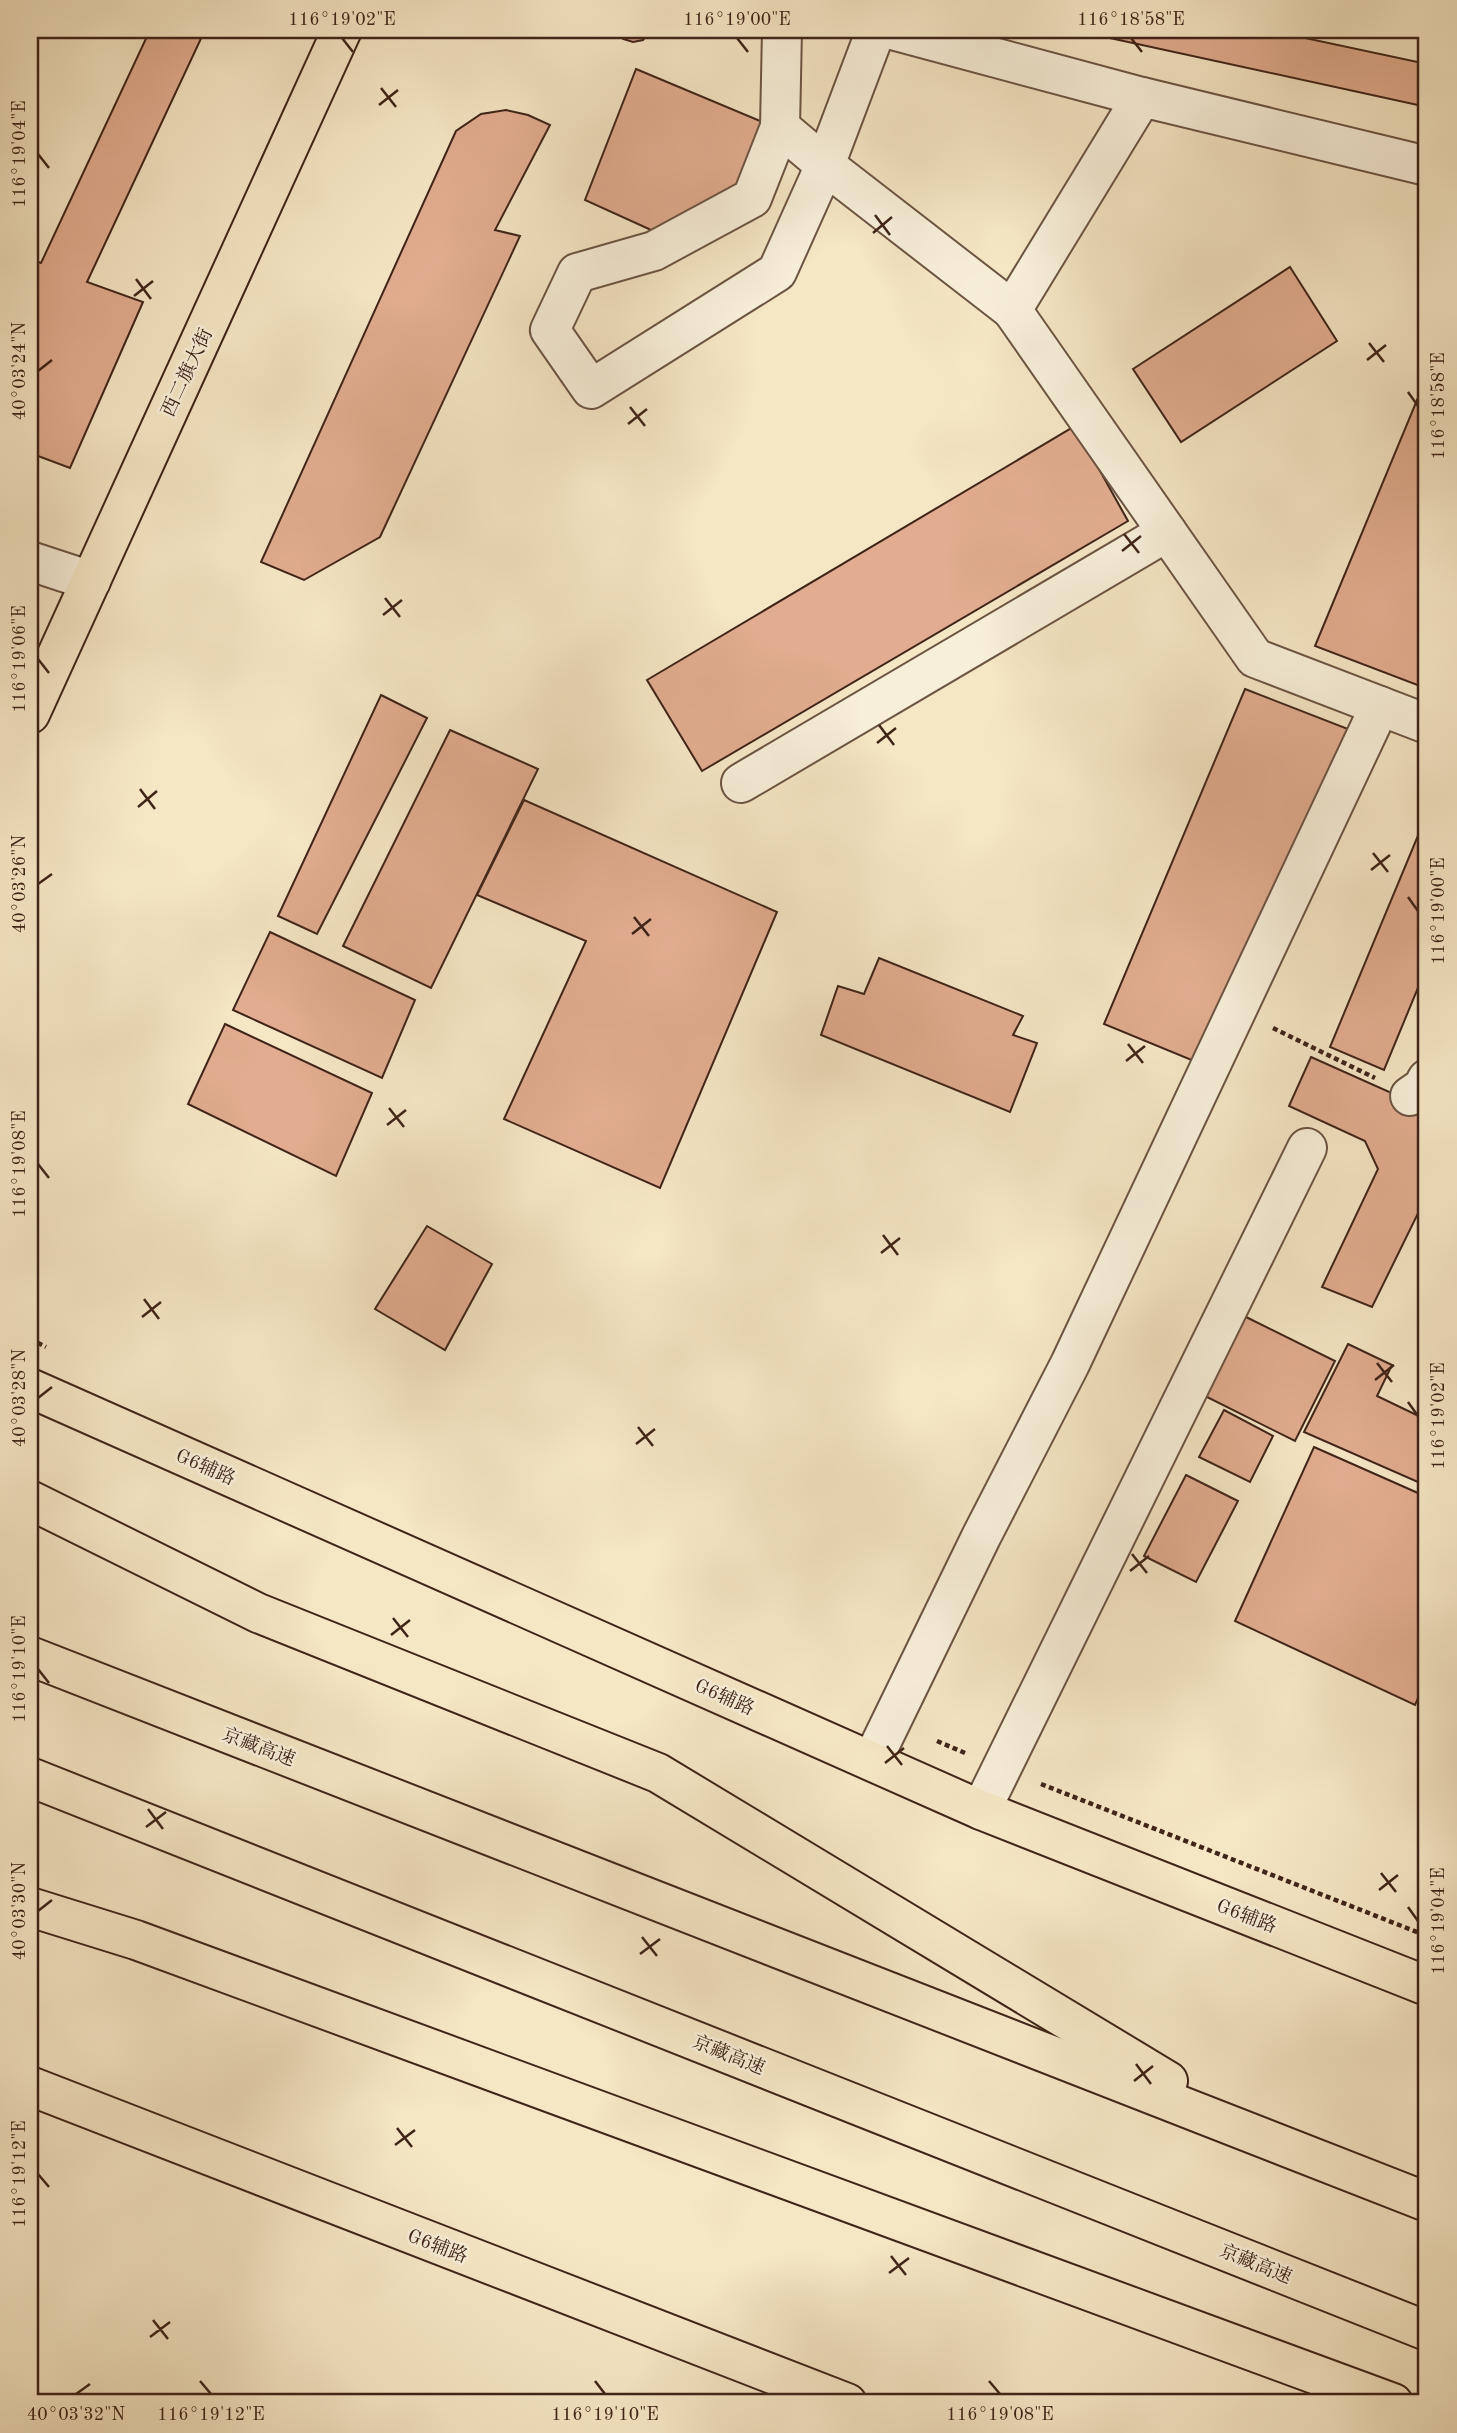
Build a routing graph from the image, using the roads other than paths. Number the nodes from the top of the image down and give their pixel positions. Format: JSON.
{"nodes":[{"id":1,"x":342,"y":30,"type":"edge"},
{"id":2,"x":782,"y":30,"type":"edge"},
{"id":3,"x":877,"y":30,"type":"edge"},
{"id":4,"x":892,"y":30,"type":"edge"},
{"id":5,"x":1142,"y":97,"type":"junction"},
{"id":6,"x":780,"y":127,"type":"junction"},
{"id":7,"x":824,"y":165,"type":"junction"},
{"id":8,"x":1427,"y":166,"type":"edge"},
{"id":9,"x":1012,"y":310,"type":"junction"},
{"id":10,"x":1167,"y":532,"type":"junction"},
{"id":11,"x":30,"y":561,"type":"edge"},
{"id":12,"x":91,"y":581,"type":"junction"},
{"id":13,"x":1380,"y":706,"type":"junction"},
{"id":14,"x":30,"y":714,"type":"edge"},
{"id":15,"x":1427,"y":724,"type":"edge"},
{"id":16,"x":741,"y":783,"type":"dead end"},
{"id":17,"x":1307,"y":1148,"type":"dead end"},
{"id":18,"x":30,"y":1388,"type":"edge"},
{"id":19,"x":30,"y":1500,"type":"edge"},
{"id":20,"x":30,"y":1656,"type":"edge"},
{"id":21,"x":872,"y":1761,"type":"junction"},
{"id":22,"x":30,"y":1777,"type":"edge"},
{"id":23,"x":981,"y":1810,"type":"junction"},
{"id":24,"x":30,"y":1906,"type":"edge"},
{"id":25,"x":1427,"y":1986,"type":"edge"},
{"id":26,"x":30,"y":2086,"type":"edge"},
{"id":27,"x":1260,"y":2136,"type":"junction"},
{"id":28,"x":1427,"y":2202,"type":"edge"},
{"id":29,"x":1427,"y":2331,"type":"edge"},
{"id":30,"x":847,"y":2403,"type":"edge"},
{"id":31,"x":1393,"y":2403,"type":"edge"}],
"edges":[{"from":1,"to":12,"type":"main road","name":"西二旗大街"},
{"from":2,"to":6,"type":"street"},
{"from":3,"to":7,"type":"street"},
{"from":4,"to":5,"type":"street"},
{"from":5,"to":8,"type":"street"},
{"from":5,"to":9,"type":"street"},
{"from":6,"to":7,"type":"street"},
{"from":6,"to":7,"type":"street"},
{"from":7,"to":9,"type":"street"},
{"from":9,"to":10,"type":"street"},
{"from":10,"to":13,"type":"street"},
{"from":10,"to":16,"type":"street"},
{"from":11,"to":12,"type":"street"},
{"from":12,"to":14,"type":"main road","name":"西二旗大街"},
{"from":13,"to":15,"type":"street"},
{"from":13,"to":21,"type":"street"},
{"from":17,"to":23,"type":"street"},
{"from":18,"to":21,"type":"main road","name":"G6辅路"},
{"from":19,"to":27,"type":"main road"},
{"from":20,"to":27,"type":"main road","name":"京藏高速"},
{"from":21,"to":23,"type":"main road","name":"G6辅路"},
{"from":22,"to":29,"type":"main road","name":"京藏高速"},
{"from":23,"to":25,"type":"main road","name":"G6辅路"},
{"from":24,"to":31,"type":"main road"},
{"from":26,"to":30,"type":"main road","name":"G6辅路"},
{"from":27,"to":28,"type":"main road","name":"京藏高速"}]}
